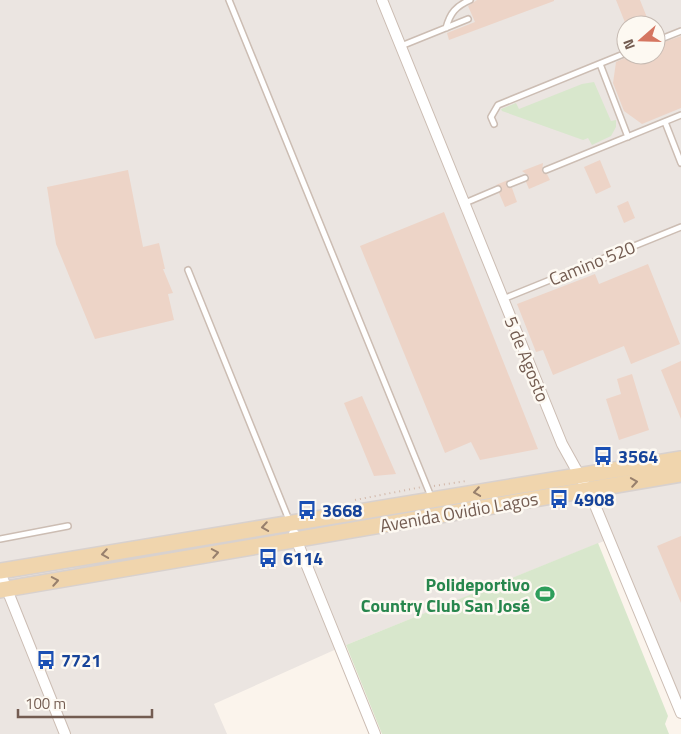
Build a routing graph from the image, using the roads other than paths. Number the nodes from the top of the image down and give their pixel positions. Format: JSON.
{"nodes":[{"id":1,"x":229,"y":0,"type":"edge"},
{"id":2,"x":382,"y":0,"type":"edge"},
{"id":3,"x":470,"y":0,"type":"edge"},
{"id":4,"x":468,"y":19,"type":"dead end"},
{"id":5,"x":446,"y":28,"type":"junction"},
{"id":6,"x":681,"y":31,"type":"edge"},
{"id":7,"x":666,"y":37,"type":"edge"},
{"id":8,"x":400,"y":46,"type":"junction"},
{"id":9,"x":616,"y":57,"type":"edge"},
{"id":10,"x":600,"y":64,"type":"junction"},
{"id":11,"x":681,"y":115,"type":"edge"},
{"id":12,"x":664,"y":122,"type":"junction"},
{"id":13,"x":494,"y":124,"type":"dead end"},
{"id":14,"x":628,"y":137,"type":"junction"},
{"id":15,"x":681,"y":163,"type":"edge"},
{"id":16,"x":546,"y":170,"type":"dead end"},
{"id":17,"x":525,"y":178,"type":"dead end"},
{"id":18,"x":510,"y":184,"type":"dead end"},
{"id":19,"x":498,"y":189,"type":"dead end"},
{"id":20,"x":464,"y":203,"type":"junction"},
{"id":21,"x":681,"y":227,"type":"edge"},
{"id":22,"x":188,"y":270,"type":"dead end"},
{"id":23,"x":503,"y":299,"type":"junction"},
{"id":24,"x":681,"y":459,"type":"edge"},
{"id":25,"x":681,"y":474,"type":"edge"},
{"id":26,"x":579,"y":476,"type":"junction"},
{"id":27,"x":588,"y":490,"type":"junction"},
{"id":28,"x":433,"y":499,"type":"junction"},
{"id":29,"x":438,"y":516,"type":"junction"},
{"id":30,"x":290,"y":523,"type":"junction"},
{"id":31,"x":68,"y":526,"type":"dead end"},
{"id":32,"x":0,"y":539,"type":"edge"},
{"id":33,"x":296,"y":540,"type":"junction"},
{"id":34,"x":0,"y":572,"type":"edge"},
{"id":35,"x":3,"y":589,"type":"edge"},
{"id":36,"x":681,"y":713,"type":"edge"},
{"id":37,"x":65,"y":734,"type":"edge"},
{"id":38,"x":375,"y":734,"type":"edge"}],
"edges":[{"from":1,"to":28,"type":"lane"},
{"from":2,"to":8,"type":"street","name":"5 de Agosto"},
{"from":3,"to":5,"type":"lane"},
{"from":4,"to":5,"type":"lane"},
{"from":5,"to":8,"type":"lane"},
{"from":6,"to":7,"type":"lane"},
{"from":8,"to":20,"type":"street","name":"5 de Agosto"},
{"from":9,"to":10,"type":"lane"},
{"from":10,"to":13,"type":"lane"},
{"from":10,"to":14,"type":"lane"},
{"from":11,"to":12,"type":"lane"},
{"from":12,"to":14,"type":"lane"},
{"from":12,"to":15,"type":"lane"},
{"from":14,"to":16,"type":"lane"},
{"from":17,"to":18,"type":"lane"},
{"from":19,"to":20,"type":"lane"},
{"from":20,"to":23,"type":"street","name":"5 de Agosto"},
{"from":21,"to":23,"type":"lane","name":"Camino 520"},
{"from":22,"to":30,"type":"lane"},
{"from":23,"to":26,"type":"street","name":"5 de Agosto"},
{"from":24,"to":26,"type":"main road","name":"Avenida Ovidio Lagos"},
{"from":27,"to":25,"type":"main road","name":"Avenida Ovidio Lagos","one_way":true},
{"from":26,"to":27,"type":"street","name":"5 de Agosto"},
{"from":26,"to":28,"type":"main road","name":"Avenida Ovidio Lagos","one_way":true},
{"from":27,"to":29,"type":"main road","name":"Avenida Ovidio Lagos"},
{"from":27,"to":36,"type":"street","name":"5 de Agosto"},
{"from":28,"to":29,"type":"lane"},
{"from":28,"to":30,"type":"main road","name":"Avenida Ovidio Lagos"},
{"from":29,"to":33,"type":"main road","name":"Avenida Ovidio Lagos"},
{"from":30,"to":33,"type":"street"},
{"from":30,"to":34,"type":"main road","name":"Avenida Ovidio Lagos","one_way":true},
{"from":31,"to":32,"type":"lane"},
{"from":35,"to":33,"type":"main road","name":"Avenida Ovidio Lagos","one_way":true},
{"from":33,"to":38,"type":"street"},
{"from":34,"to":35,"type":"street"},
{"from":35,"to":37,"type":"street"}]}
